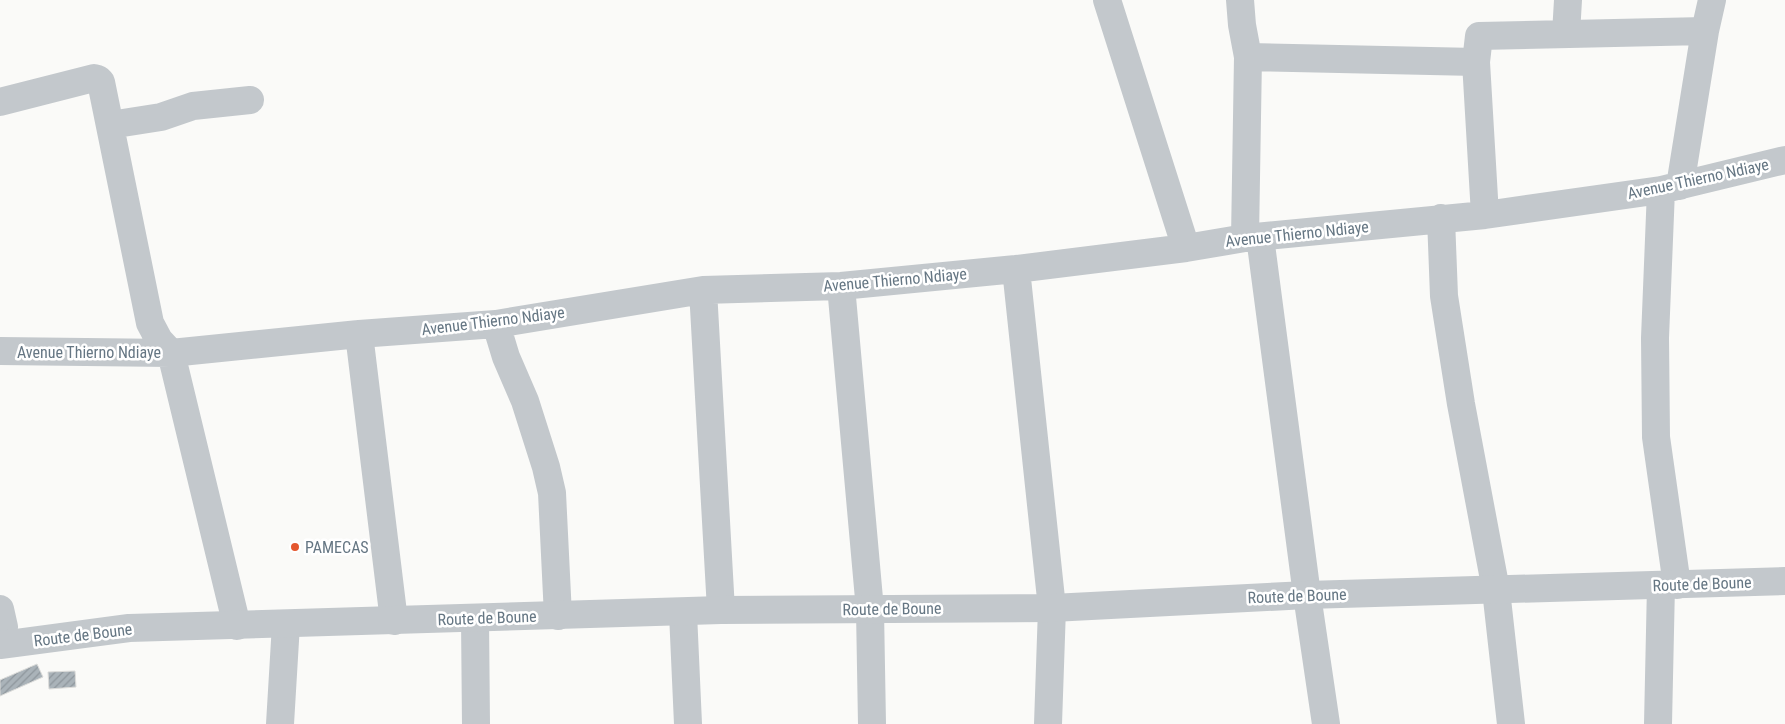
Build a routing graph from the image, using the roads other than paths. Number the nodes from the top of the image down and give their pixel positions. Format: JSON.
{"nodes":[{"id":1,"x":1107,"y":0,"type":"edge"},
{"id":2,"x":1240,"y":0,"type":"edge"},
{"id":3,"x":1568,"y":0,"type":"edge"},
{"id":4,"x":1712,"y":0,"type":"edge"},
{"id":5,"x":1705,"y":31,"type":"junction"},
{"id":6,"x":1566,"y":34,"type":"junction"},
{"id":7,"x":1248,"y":57,"type":"junction"},
{"id":8,"x":1476,"y":62,"type":"junction"},
{"id":9,"x":250,"y":100,"type":"dead end"},
{"id":10,"x":0,"y":102,"type":"edge"},
{"id":11,"x":110,"y":125,"type":"junction"},
{"id":12,"x":1785,"y":160,"type":"edge"},
{"id":13,"x":1671,"y":188,"type":"junction"},
{"id":14,"x":1485,"y":215,"type":"junction"},
{"id":15,"x":1441,"y":218,"type":"junction"},
{"id":16,"x":1252,"y":238,"type":"junction"},
{"id":17,"x":1186,"y":248,"type":"junction"},
{"id":18,"x":1016,"y":270,"type":"junction"},
{"id":19,"x":841,"y":286,"type":"junction"},
{"id":20,"x":703,"y":290,"type":"junction"},
{"id":21,"x":496,"y":324,"type":"junction"},
{"id":22,"x":359,"y":334,"type":"junction"},
{"id":23,"x":0,"y":352,"type":"edge"},
{"id":24,"x":170,"y":353,"type":"junction"},
{"id":25,"x":1785,"y":581,"type":"edge"},
{"id":26,"x":1669,"y":585,"type":"junction"},
{"id":27,"x":1496,"y":590,"type":"junction"},
{"id":28,"x":1307,"y":595,"type":"junction"},
{"id":29,"x":1052,"y":608,"type":"junction"},
{"id":30,"x":0,"y":609,"type":"edge"},
{"id":31,"x":721,"y":610,"type":"junction"},
{"id":32,"x":870,"y":610,"type":"junction"},
{"id":33,"x":683,"y":613,"type":"junction"},
{"id":34,"x":558,"y":616,"type":"junction"},
{"id":35,"x":475,"y":619,"type":"junction"},
{"id":36,"x":394,"y":621,"type":"junction"},
{"id":37,"x":286,"y":624,"type":"junction"},
{"id":38,"x":237,"y":626,"type":"junction"},
{"id":39,"x":0,"y":638,"type":"edge"},
{"id":40,"x":0,"y":645,"type":"edge"},
{"id":41,"x":280,"y":724,"type":"edge"},
{"id":42,"x":476,"y":724,"type":"edge"},
{"id":43,"x":688,"y":724,"type":"edge"},
{"id":44,"x":872,"y":724,"type":"edge"},
{"id":45,"x":1048,"y":724,"type":"edge"},
{"id":46,"x":1326,"y":724,"type":"edge"},
{"id":47,"x":1511,"y":724,"type":"edge"},
{"id":48,"x":1658,"y":724,"type":"edge"}],
"edges":[{"from":1,"to":17,"type":"street"},
{"from":2,"to":7,"type":"street"},
{"from":3,"to":6,"type":"street"},
{"from":4,"to":5,"type":"street"},
{"from":5,"to":6,"type":"street"},
{"from":5,"to":13,"type":"street"},
{"from":6,"to":8,"type":"street"},
{"from":7,"to":8,"type":"street"},
{"from":7,"to":16,"type":"street"},
{"from":8,"to":14,"type":"street"},
{"from":9,"to":11,"type":"street"},
{"from":10,"to":11,"type":"street"},
{"from":11,"to":24,"type":"street"},
{"from":12,"to":13,"type":"street","name":"Avenue Thierno Ndiaye"},
{"from":13,"to":14,"type":"street","name":"Avenue Thierno Ndiaye"},
{"from":13,"to":26,"type":"street"},
{"from":14,"to":15,"type":"street","name":"Avenue Thierno Ndiaye"},
{"from":15,"to":16,"type":"street","name":"Avenue Thierno Ndiaye"},
{"from":15,"to":27,"type":"street"},
{"from":16,"to":17,"type":"street","name":"Avenue Thierno Ndiaye"},
{"from":16,"to":28,"type":"street"},
{"from":17,"to":18,"type":"street","name":"Avenue Thierno Ndiaye"},
{"from":18,"to":19,"type":"street","name":"Avenue Thierno Ndiaye"},
{"from":18,"to":29,"type":"street"},
{"from":19,"to":20,"type":"street","name":"Avenue Thierno Ndiaye"},
{"from":19,"to":32,"type":"street"},
{"from":20,"to":21,"type":"street","name":"Avenue Thierno Ndiaye"},
{"from":20,"to":31,"type":"street"},
{"from":21,"to":22,"type":"street","name":"Avenue Thierno Ndiaye"},
{"from":21,"to":34,"type":"street"},
{"from":22,"to":24,"type":"street","name":"Avenue Thierno Ndiaye"},
{"from":22,"to":36,"type":"street"},
{"from":23,"to":24,"type":"street","name":"Avenue Thierno Ndiaye"},
{"from":24,"to":38,"type":"street"},
{"from":25,"to":26,"type":"street","name":"Route de Boune"},
{"from":26,"to":27,"type":"street","name":"Route de Boune"},
{"from":26,"to":48,"type":"street"},
{"from":27,"to":28,"type":"street","name":"Route de Boune"},
{"from":27,"to":47,"type":"street"},
{"from":28,"to":29,"type":"street","name":"Route de Boune"},
{"from":28,"to":46,"type":"street"},
{"from":29,"to":32,"type":"street","name":"Route de Boune"},
{"from":29,"to":45,"type":"street"},
{"from":30,"to":39,"type":"street"},
{"from":31,"to":32,"type":"street","name":"Route de Boune"},
{"from":31,"to":33,"type":"street","name":"Route de Boune"},
{"from":32,"to":44,"type":"street"},
{"from":33,"to":34,"type":"street","name":"Route de Boune"},
{"from":33,"to":43,"type":"street"},
{"from":34,"to":35,"type":"street","name":"Route de Boune"},
{"from":35,"to":36,"type":"street","name":"Route de Boune"},
{"from":35,"to":42,"type":"street"},
{"from":36,"to":37,"type":"street","name":"Route de Boune"},
{"from":37,"to":38,"type":"street","name":"Route de Boune"},
{"from":37,"to":41,"type":"street"},
{"from":38,"to":40,"type":"street","name":"Route de Boune"}]}
